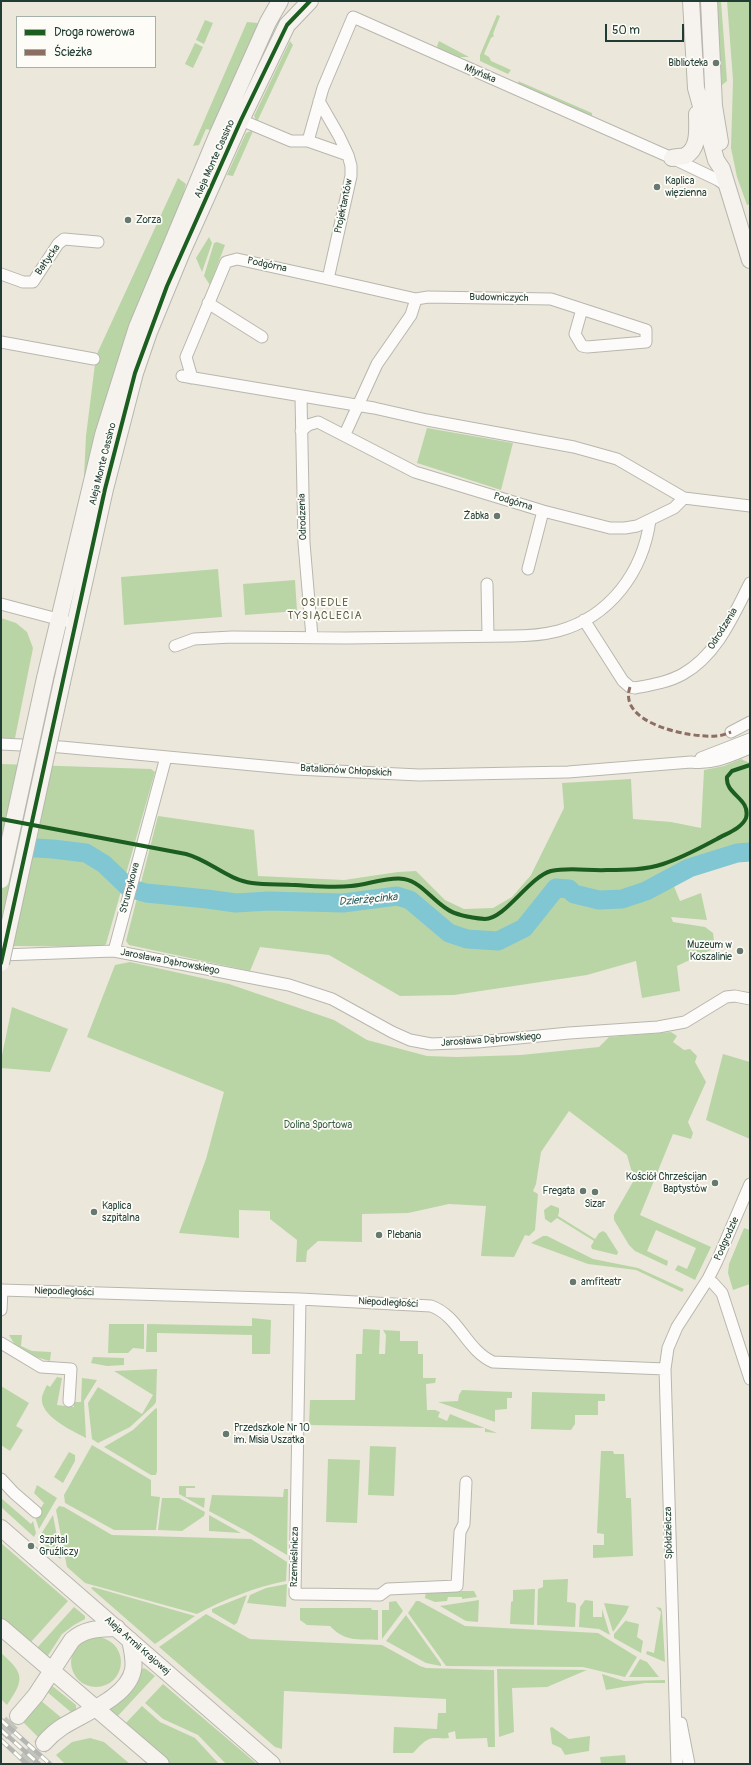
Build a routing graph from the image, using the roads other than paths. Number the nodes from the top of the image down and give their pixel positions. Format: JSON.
{"nodes":[{"id":1,"x":296,"y":1,"type":"edge"},
{"id":2,"x":310,"y":1,"type":"edge"},
{"id":3,"x":691,"y":1,"type":"edge"},
{"id":4,"x":709,"y":1,"type":"edge"},
{"id":5,"x":274,"y":5,"type":"edge"},
{"id":6,"x":287,"y":25,"type":"junction"},
{"id":7,"x":696,"y":88,"type":"junction"},
{"id":8,"x":319,"y":101,"type":"junction"},
{"id":9,"x":241,"y":120,"type":"junction"},
{"id":10,"x":308,"y":140,"type":"junction"},
{"id":11,"x":348,"y":156,"type":"junction"},
{"id":12,"x":672,"y":158,"type":"junction"},
{"id":13,"x":722,"y":168,"type":"junction"},
{"id":14,"x":727,"y":186,"type":"junction"},
{"id":15,"x":98,"y":242,"type":"dead end"},
{"id":16,"x":750,"y":260,"type":"edge"},
{"id":17,"x":1,"y":274,"type":"edge"},
{"id":18,"x":328,"y":279,"type":"junction"},
{"id":19,"x":416,"y":299,"type":"junction"},
{"id":20,"x":208,"y":303,"type":"junction"},
{"id":21,"x":582,"y":309,"type":"junction"},
{"id":22,"x":262,"y":338,"type":"dead end"},
{"id":23,"x":1,"y":342,"type":"edge"},
{"id":24,"x":94,"y":359,"type":"dead end"},
{"id":25,"x":301,"y":397,"type":"junction"},
{"id":26,"x":358,"y":405,"type":"junction"},
{"id":27,"x":301,"y":431,"type":"junction"},
{"id":28,"x":345,"y":434,"type":"junction"},
{"id":29,"x":684,"y":498,"type":"junction"},
{"id":30,"x":750,"y":506,"type":"edge"},
{"id":31,"x":543,"y":511,"type":"junction"},
{"id":32,"x":650,"y":520,"type":"junction"},
{"id":33,"x":528,"y":569,"type":"dead end"},
{"id":34,"x":750,"y":583,"type":"edge"},
{"id":35,"x":487,"y":584,"type":"dead end"},
{"id":36,"x":1,"y":604,"type":"edge"},
{"id":37,"x":58,"y":619,"type":"junction"},
{"id":38,"x":584,"y":620,"type":"junction"},
{"id":39,"x":75,"y":624,"type":"junction"},
{"id":40,"x":488,"y":636,"type":"junction"},
{"id":41,"x":312,"y":638,"type":"junction"},
{"id":42,"x":175,"y":646,"type":"dead end"},
{"id":43,"x":750,"y":722,"type":"edge"},
{"id":44,"x":731,"y":732,"type":"dead end"},
{"id":45,"x":750,"y":739,"type":"edge"},
{"id":46,"x":1,"y":744,"type":"edge"},
{"id":47,"x":750,"y":748,"type":"edge"},
{"id":48,"x":166,"y":757,"type":"junction"},
{"id":49,"x":691,"y":762,"type":"junction"},
{"id":50,"x":1,"y":880,"type":"edge"},
{"id":51,"x":114,"y":951,"type":"junction"},
{"id":52,"x":1,"y":955,"type":"edge"},
{"id":53,"x":1,"y":963,"type":"edge"},
{"id":54,"x":750,"y":998,"type":"edge"},
{"id":55,"x":750,"y":1184,"type":"edge"},
{"id":56,"x":708,"y":1280,"type":"junction"},
{"id":57,"x":2,"y":1290,"type":"edge"},
{"id":58,"x":300,"y":1299,"type":"junction"},
{"id":59,"x":1,"y":1310,"type":"edge"},
{"id":60,"x":1,"y":1343,"type":"edge"},
{"id":61,"x":665,"y":1368,"type":"junction"},
{"id":62,"x":750,"y":1379,"type":"edge"},
{"id":63,"x":69,"y":1401,"type":"dead end"},
{"id":64,"x":1,"y":1479,"type":"edge"},
{"id":65,"x":466,"y":1482,"type":"dead end"},
{"id":66,"x":36,"y":1512,"type":"dead end"},
{"id":67,"x":1,"y":1528,"type":"edge"},
{"id":68,"x":1,"y":1627,"type":"edge"},
{"id":69,"x":117,"y":1628,"type":"junction"},
{"id":70,"x":130,"y":1640,"type":"junction"},
{"id":71,"x":52,"y":1670,"type":"junction"},
{"id":72,"x":676,"y":1698,"type":"junction"},
{"id":73,"x":95,"y":1707,"type":"junction"},
{"id":74,"x":18,"y":1716,"type":"tunnel mouth"},
{"id":75,"x":44,"y":1743,"type":"tunnel mouth"},
{"id":76,"x":161,"y":1764,"type":"edge"},
{"id":77,"x":272,"y":1764,"type":"edge"},
{"id":78,"x":677,"y":1764,"type":"edge"},
{"id":79,"x":690,"y":1764,"type":"edge"}],
"edges":[{"from":1,"to":6,"type":"street"},
{"from":2,"to":6,"type":"street","name":"Aleja Monte Cassino"},
{"from":3,"to":7,"type":"street"},
{"from":4,"to":13,"type":"street"},
{"from":5,"to":37,"type":"street","name":"Aleja Monte Cassino"},
{"from":6,"to":9,"type":"street","name":"Aleja Monte Cassino"},
{"from":7,"to":12,"type":"street"},
{"from":7,"to":13,"type":"street"},
{"from":8,"to":10,"type":"street","name":"Młyńska"},
{"from":8,"to":11,"type":"street","name":"Projektantów"},
{"from":8,"to":12,"type":"street","name":"Młyńska"},
{"from":9,"to":10,"type":"street"},
{"from":9,"to":39,"type":"street","name":"Aleja Monte Cassino"},
{"from":10,"to":11,"type":"street"},
{"from":11,"to":18,"type":"street","name":"Projektantów"},
{"from":12,"to":14,"type":"street","name":"Młyńska"},
{"from":13,"to":14,"type":"street"},
{"from":14,"to":16,"type":"street"},
{"from":15,"to":17,"type":"street","name":"Bałtycka"},
{"from":18,"to":19,"type":"street"},
{"from":18,"to":20,"type":"street","name":"Podgórna"},
{"from":19,"to":21,"type":"street","name":"Budowniczych"},
{"from":19,"to":26,"type":"street"},
{"from":20,"to":22,"type":"street"},
{"from":20,"to":25,"type":"street","name":"Podgórna"},
{"from":21,"to":21,"type":"street","name":"Budowniczych"},
{"from":23,"to":24,"type":"street"},
{"from":25,"to":26,"type":"street","name":"Podgórna"},
{"from":25,"to":27,"type":"street","name":"Odrodzenia"},
{"from":26,"to":28,"type":"street"},
{"from":26,"to":29,"type":"street","name":"Podgórna"},
{"from":27,"to":28,"type":"street","name":"Podgórna"},
{"from":27,"to":41,"type":"street","name":"Odrodzenia"},
{"from":28,"to":31,"type":"street","name":"Podgórna"},
{"from":29,"to":30,"type":"street","name":"Podgórna"},
{"from":29,"to":32,"type":"street","name":"Podgórna"},
{"from":31,"to":32,"type":"street","name":"Podgórna"},
{"from":31,"to":33,"type":"street"},
{"from":32,"to":38,"type":"street"},
{"from":34,"to":38,"type":"street","name":"Odrodzenia"},
{"from":35,"to":40,"type":"street"},
{"from":36,"to":37,"type":"street"},
{"from":37,"to":39,"type":"street"},
{"from":37,"to":50,"type":"street","name":"Aleja Monte Cassino","bridge":true},
{"from":38,"to":40,"type":"street"},
{"from":39,"to":53,"type":"street","name":"Aleja Monte Cassino","bridge":true},
{"from":40,"to":41,"type":"street"},
{"from":41,"to":42,"type":"street"},
{"from":43,"to":44,"type":"street"},
{"from":45,"to":49,"type":"street","name":"Batalionów Chłopskich"},
{"from":46,"to":48,"type":"street","name":"Batalionów Chłopskich"},
{"from":47,"to":49,"type":"street","name":"Batalionów Chłopskich"},
{"from":48,"to":49,"type":"street","name":"Batalionów Chłopskich"},
{"from":48,"to":51,"type":"street","name":"Strumykowa"},
{"from":51,"to":52,"type":"street","name":"Jarosława Dąbrowskiego"},
{"from":51,"to":54,"type":"street","name":"Jarosława Dąbrowskiego"},
{"from":55,"to":56,"type":"street","name":"Podgrodzie"},
{"from":56,"to":61,"type":"street","name":"Podgrodzie"},
{"from":56,"to":62,"type":"street"},
{"from":57,"to":58,"type":"street","name":"Niepodległości"},
{"from":57,"to":59,"type":"street","name":"Niepodległości"},
{"from":58,"to":61,"type":"street","name":"Niepodległości"},
{"from":58,"to":65,"type":"street","name":"Rzemieślnicza"},
{"from":60,"to":63,"type":"street"},
{"from":61,"to":72,"type":"street","name":"Spółdzielcza"},
{"from":64,"to":66,"type":"street"},
{"from":67,"to":69,"type":"street","name":"Aleja Armii Krajowej"},
{"from":68,"to":71,"type":"street"},
{"from":69,"to":70,"type":"street","name":"Aleja Armii Krajowej"},
{"from":69,"to":71,"type":"street"},
{"from":70,"to":73,"type":"street"},
{"from":70,"to":77,"type":"street","name":"Aleja Armii Krajowej"},
{"from":71,"to":73,"type":"street"},
{"from":71,"to":74,"type":"street"},
{"from":72,"to":78,"type":"street","name":"Spółdzielcza"},
{"from":72,"to":79,"type":"street","name":"Spółdzielcza"},
{"from":73,"to":75,"type":"street"},
{"from":73,"to":76,"type":"street"}]}
